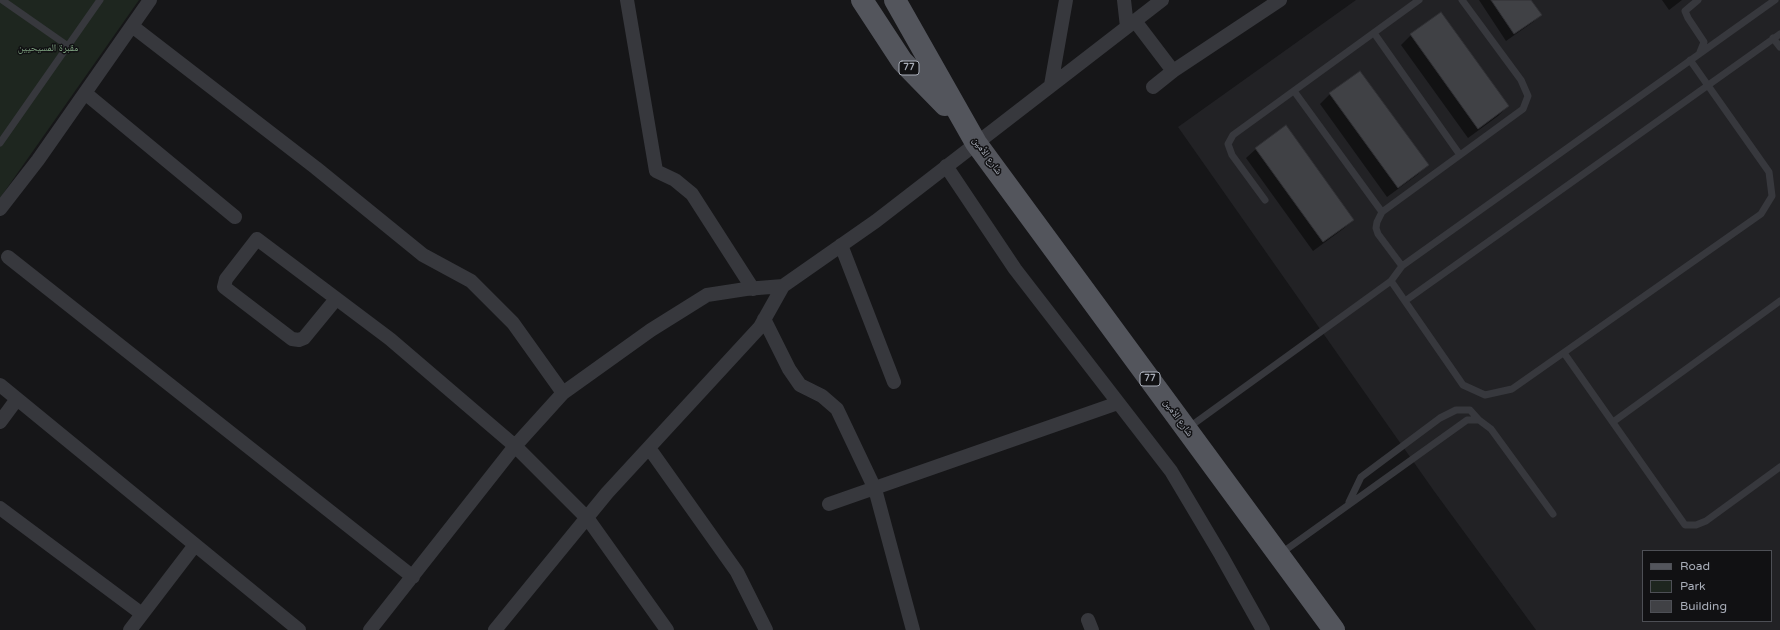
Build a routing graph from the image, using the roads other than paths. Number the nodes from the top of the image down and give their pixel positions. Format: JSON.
{"nodes":[{"id":1,"x":2,"y":0,"type":"edge"},
{"id":2,"x":100,"y":0,"type":"edge"},
{"id":3,"x":150,"y":0,"type":"edge"},
{"id":4,"x":627,"y":0,"type":"edge"},
{"id":5,"x":862,"y":0,"type":"edge"},
{"id":6,"x":895,"y":0,"type":"edge"},
{"id":7,"x":1066,"y":0,"type":"edge"},
{"id":8,"x":1124,"y":0,"type":"edge"},
{"id":9,"x":1162,"y":0,"type":"edge"},
{"id":10,"x":1280,"y":0,"type":"edge"},
{"id":11,"x":1419,"y":0,"type":"edge"},
{"id":12,"x":1462,"y":0,"type":"edge"},
{"id":13,"x":1698,"y":0,"type":"edge"},
{"id":14,"x":1775,"y":0,"type":"edge"},
{"id":15,"x":1131,"y":24,"type":"junction"},
{"id":16,"x":132,"y":26,"type":"junction"},
{"id":17,"x":1374,"y":33,"type":"junction"},
{"id":18,"x":1780,"y":34,"type":"edge"},
{"id":19,"x":1773,"y":38,"type":"junction"},
{"id":20,"x":68,"y":46,"type":"junction"},
{"id":21,"x":1780,"y":47,"type":"edge"},
{"id":22,"x":1700,"y":52,"type":"junction"},
{"id":23,"x":1690,"y":60,"type":"junction"},
{"id":24,"x":1173,"y":71,"type":"junction"},
{"id":25,"x":1707,"y":84,"type":"junction"},
{"id":26,"x":1051,"y":85,"type":"junction"},
{"id":27,"x":1153,"y":87,"type":"dead end"},
{"id":28,"x":1294,"y":91,"type":"junction"},
{"id":29,"x":85,"y":93,"type":"junction"},
{"id":30,"x":971,"y":135,"type":"junction"},
{"id":31,"x":1,"y":139,"type":"edge"},
{"id":32,"x":1460,"y":155,"type":"junction"},
{"id":33,"x":946,"y":166,"type":"junction"},
{"id":34,"x":1265,"y":200,"type":"dead end"},
{"id":35,"x":0,"y":209,"type":"edge"},
{"id":36,"x":1382,"y":212,"type":"junction"},
{"id":37,"x":235,"y":217,"type":"dead end"},
{"id":38,"x":841,"y":245,"type":"junction"},
{"id":39,"x":8,"y":257,"type":"dead end"},
{"id":40,"x":1402,"y":266,"type":"junction"},
{"id":41,"x":1391,"y":281,"type":"junction"},
{"id":42,"x":783,"y":286,"type":"junction"},
{"id":43,"x":753,"y":289,"type":"junction"},
{"id":44,"x":336,"y":299,"type":"junction"},
{"id":45,"x":1405,"y":301,"type":"junction"},
{"id":46,"x":1780,"y":301,"type":"edge"},
{"id":47,"x":764,"y":319,"type":"junction"},
{"id":48,"x":1564,"y":353,"type":"junction"},
{"id":49,"x":894,"y":382,"type":"dead end"},
{"id":50,"x":0,"y":385,"type":"edge"},
{"id":51,"x":563,"y":393,"type":"junction"},
{"id":52,"x":17,"y":399,"type":"junction"},
{"id":53,"x":1118,"y":403,"type":"junction"},
{"id":54,"x":1479,"y":420,"type":"junction"},
{"id":55,"x":0,"y":422,"type":"edge"},
{"id":56,"x":1613,"y":422,"type":"junction"},
{"id":57,"x":1186,"y":429,"type":"junction"},
{"id":58,"x":515,"y":446,"type":"junction"},
{"id":59,"x":649,"y":448,"type":"junction"},
{"id":60,"x":1780,"y":467,"type":"edge"},
{"id":61,"x":874,"y":489,"type":"junction"},
{"id":62,"x":829,"y":504,"type":"dead end"},
{"id":63,"x":1348,"y":504,"type":"junction"},
{"id":64,"x":0,"y":508,"type":"edge"},
{"id":65,"x":1553,"y":514,"type":"dead end"},
{"id":66,"x":588,"y":519,"type":"junction"},
{"id":67,"x":195,"y":545,"type":"junction"},
{"id":68,"x":1278,"y":555,"type":"junction"},
{"id":69,"x":413,"y":577,"type":"junction"},
{"id":70,"x":142,"y":614,"type":"junction"},
{"id":71,"x":130,"y":630,"type":"edge"},
{"id":72,"x":299,"y":630,"type":"edge"},
{"id":73,"x":370,"y":630,"type":"edge"},
{"id":74,"x":495,"y":630,"type":"edge"},
{"id":75,"x":667,"y":630,"type":"edge"},
{"id":76,"x":766,"y":630,"type":"edge"},
{"id":77,"x":913,"y":630,"type":"edge"},
{"id":78,"x":1262,"y":630,"type":"edge"},
{"id":79,"x":1334,"y":630,"type":"edge"}],
"edges":[{"from":1,"to":20,"type":"lane"},
{"from":2,"to":20,"type":"lane"},
{"from":3,"to":16,"type":"street"},
{"from":4,"to":43,"type":"street"},
{"from":5,"to":30,"type":"main road","name":"شارع الأمين","number":"77"},
{"from":6,"to":30,"type":"main road","name":"شارع الأمين","number":"77"},
{"from":7,"to":26,"type":"street"},
{"from":8,"to":15,"type":"street"},
{"from":9,"to":15,"type":"street"},
{"from":10,"to":24,"type":"street"},
{"from":11,"to":17,"type":"lane"},
{"from":12,"to":32,"type":"lane"},
{"from":13,"to":22,"type":"lane"},
{"from":14,"to":22,"type":"lane"},
{"from":15,"to":24,"type":"street"},
{"from":15,"to":26,"type":"street"},
{"from":16,"to":29,"type":"street"},
{"from":16,"to":51,"type":"street"},
{"from":17,"to":28,"type":"lane"},
{"from":17,"to":32,"type":"lane"},
{"from":18,"to":19,"type":"lane"},
{"from":19,"to":21,"type":"lane"},
{"from":19,"to":25,"type":"lane"},
{"from":20,"to":31,"type":"lane"},
{"from":22,"to":23,"type":"lane"},
{"from":23,"to":25,"type":"lane"},
{"from":23,"to":40,"type":"lane"},
{"from":24,"to":27,"type":"street"},
{"from":25,"to":45,"type":"lane"},
{"from":25,"to":48,"type":"lane"},
{"from":26,"to":30,"type":"street"},
{"from":28,"to":34,"type":"lane"},
{"from":28,"to":36,"type":"lane"},
{"from":29,"to":35,"type":"street"},
{"from":29,"to":37,"type":"street"},
{"from":30,"to":33,"type":"street"},
{"from":30,"to":57,"type":"main road","name":"شارع الأمين","number":"77"},
{"from":32,"to":36,"type":"lane"},
{"from":33,"to":38,"type":"street"},
{"from":33,"to":53,"type":"street"},
{"from":36,"to":40,"type":"lane"},
{"from":38,"to":42,"type":"street"},
{"from":38,"to":49,"type":"street"},
{"from":39,"to":69,"type":"street"},
{"from":40,"to":41,"type":"lane"},
{"from":41,"to":45,"type":"lane"},
{"from":41,"to":57,"type":"lane"},
{"from":42,"to":43,"type":"street"},
{"from":42,"to":47,"type":"street"},
{"from":43,"to":51,"type":"street"},
{"from":44,"to":44,"type":"street"},
{"from":44,"to":58,"type":"street"},
{"from":45,"to":48,"type":"lane"},
{"from":46,"to":56,"type":"lane"},
{"from":47,"to":59,"type":"street"},
{"from":47,"to":61,"type":"street"},
{"from":48,"to":56,"type":"lane"},
{"from":50,"to":52,"type":"street"},
{"from":51,"to":58,"type":"street"},
{"from":52,"to":55,"type":"street"},
{"from":52,"to":67,"type":"street"},
{"from":53,"to":61,"type":"street"},
{"from":53,"to":78,"type":"street"},
{"from":54,"to":63,"type":"lane"},
{"from":54,"to":63,"type":"lane"},
{"from":54,"to":65,"type":"lane"},
{"from":56,"to":60,"type":"lane"},
{"from":57,"to":68,"type":"main road","name":"شارع الأمين","number":"77"},
{"from":58,"to":66,"type":"street"},
{"from":58,"to":69,"type":"street"},
{"from":59,"to":66,"type":"street"},
{"from":59,"to":76,"type":"street"},
{"from":61,"to":62,"type":"street"},
{"from":61,"to":77,"type":"street"},
{"from":63,"to":68,"type":"lane"},
{"from":64,"to":70,"type":"street"},
{"from":66,"to":74,"type":"street"},
{"from":66,"to":75,"type":"street"},
{"from":67,"to":70,"type":"street"},
{"from":67,"to":72,"type":"street"},
{"from":68,"to":79,"type":"main road","name":"شارع الأمين","number":"77"},
{"from":69,"to":73,"type":"street"},
{"from":70,"to":71,"type":"street"}]}
